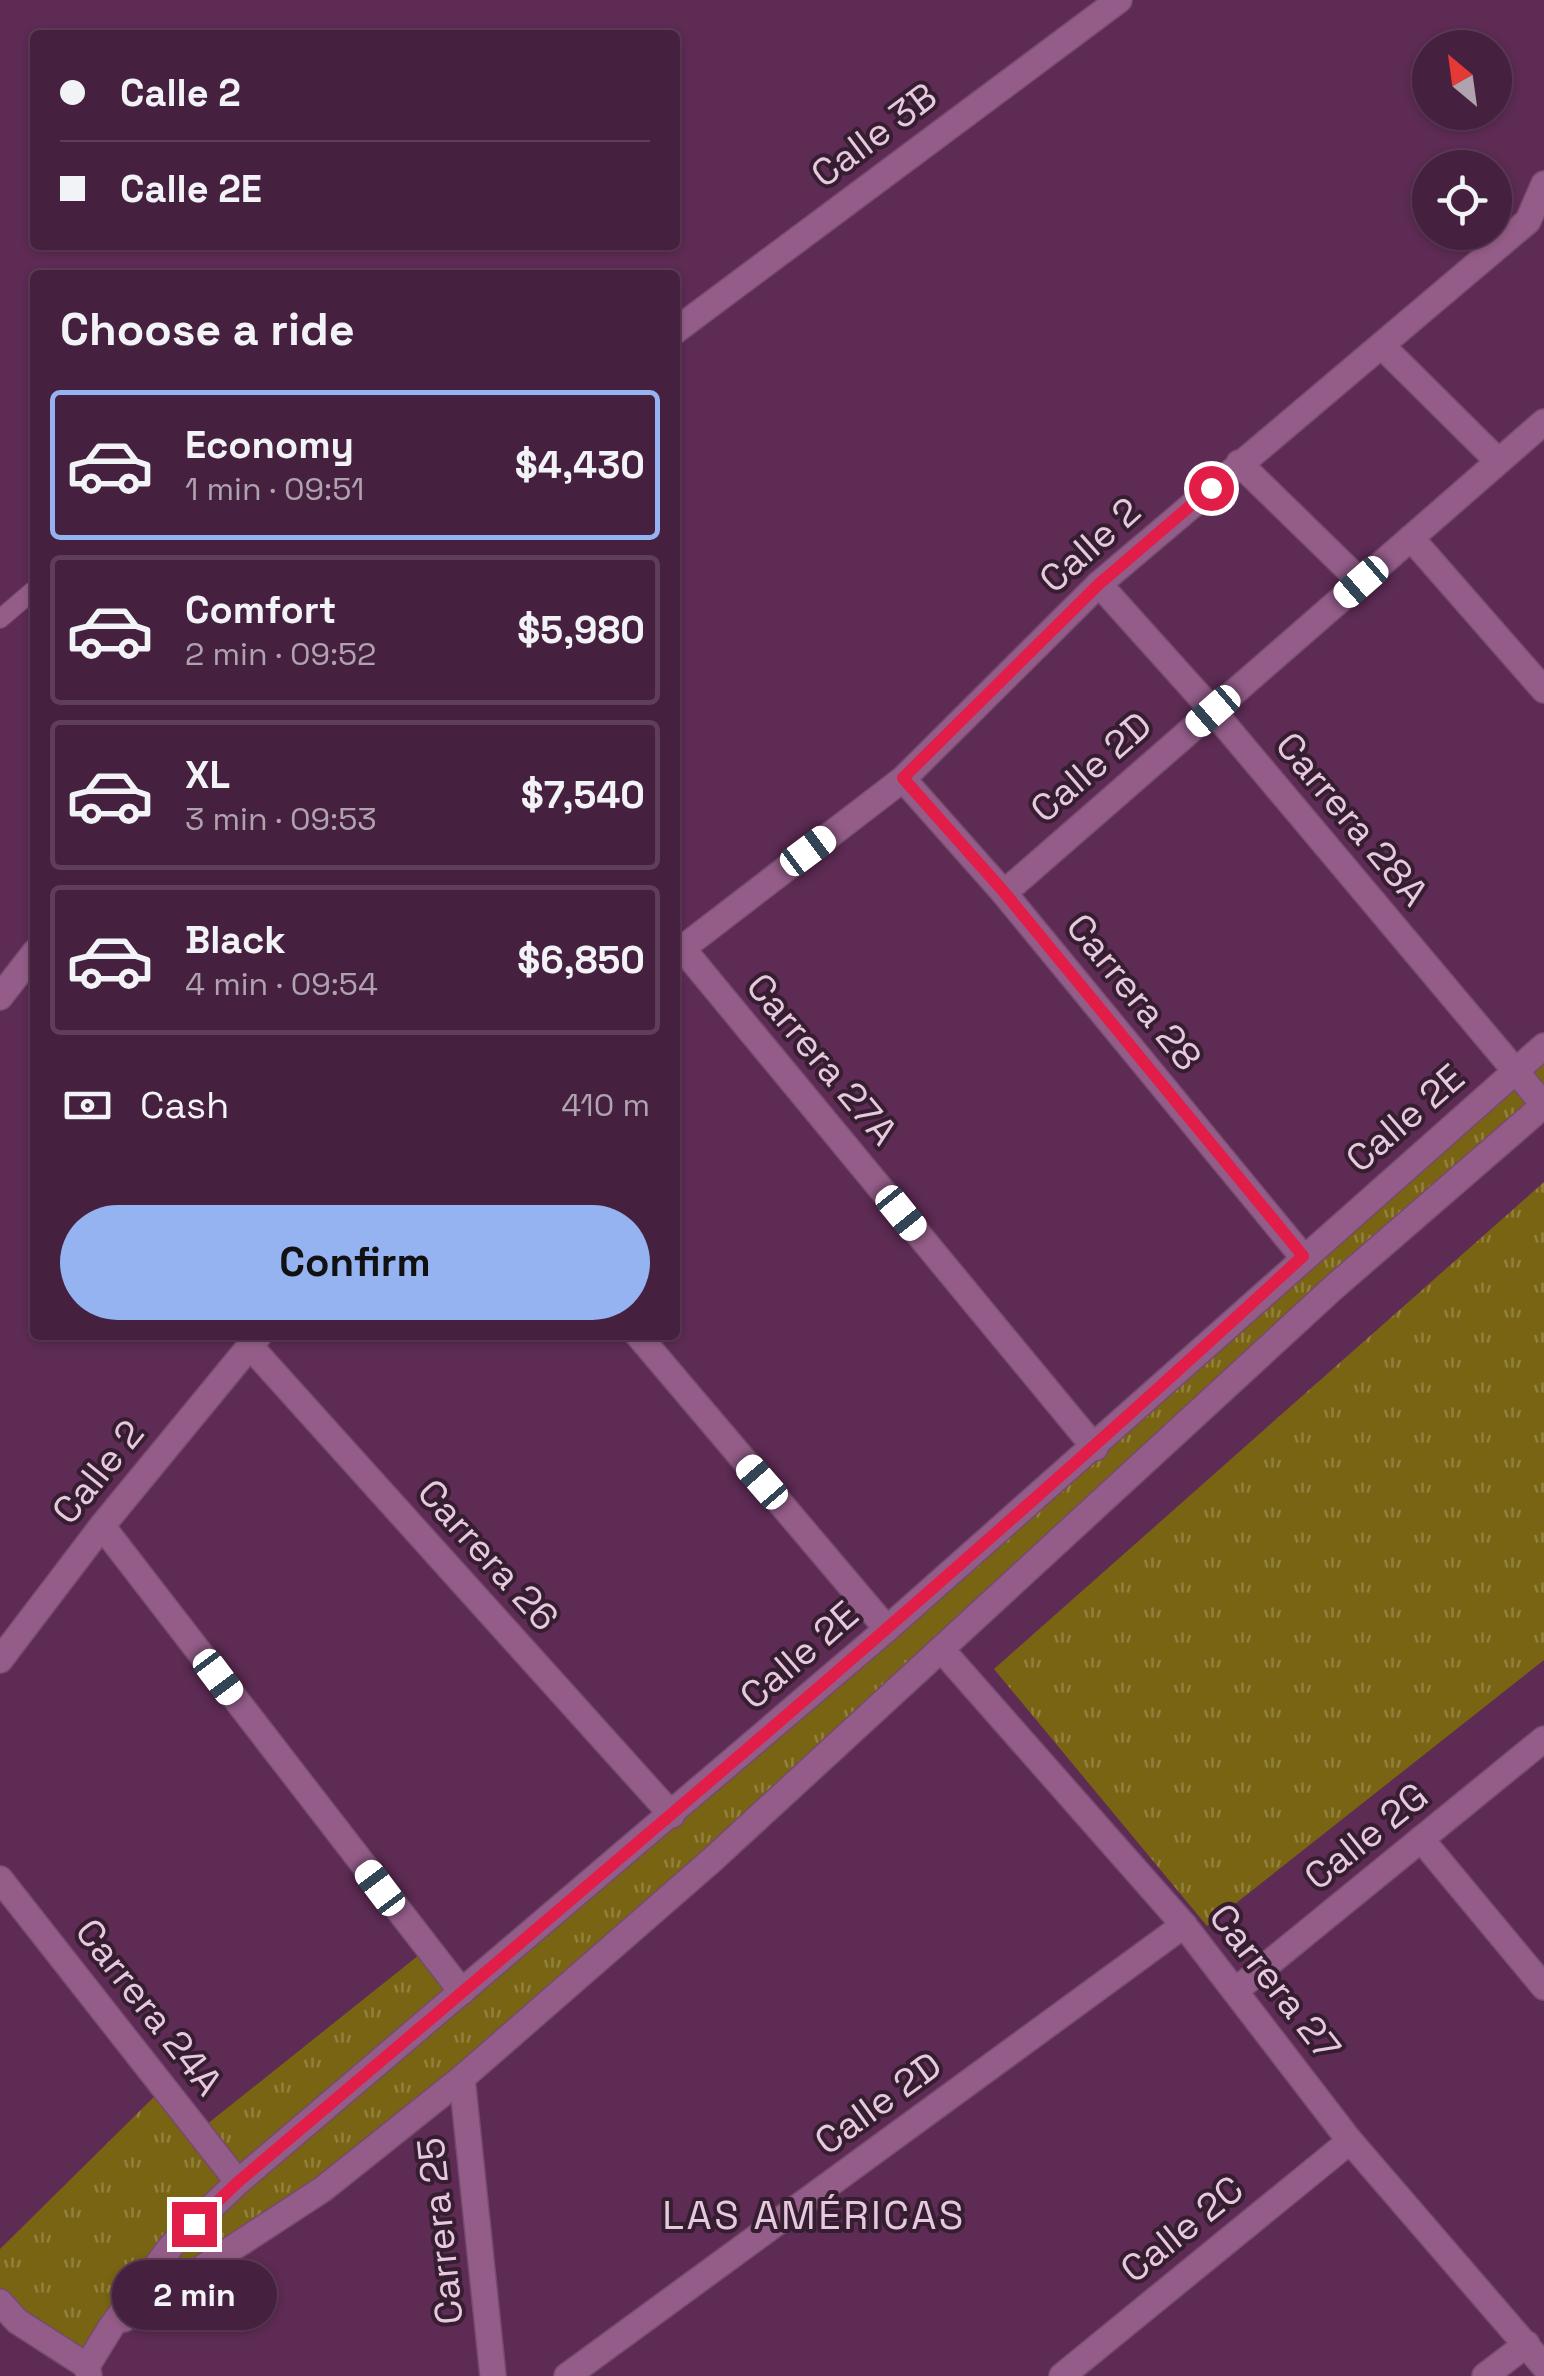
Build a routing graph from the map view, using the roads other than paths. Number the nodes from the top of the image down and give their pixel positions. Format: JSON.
{"nodes":[{"id":1,"x":1118,"y":0,"type":"edge"},
{"id":2,"x":1544,"y":184,"type":"edge"},
{"id":3,"x":1536,"y":229,"type":"edge"},
{"id":4,"x":680,"y":327,"type":"edge"},
{"id":5,"x":1382,"y":346,"type":"junction"},
{"id":6,"x":1544,"y":422,"type":"edge"},
{"id":7,"x":1498,"y":461,"type":"junction"},
{"id":8,"x":1239,"y":463,"type":"junction"},
{"id":9,"x":1412,"y":538,"type":"junction"},
{"id":10,"x":1361,"y":582,"type":"junction"},
{"id":11,"x":1099,"y":584,"type":"junction"},
{"id":12,"x":30,"y":594,"type":"edge"},
{"id":13,"x":0,"y":620,"type":"edge"},
{"id":14,"x":1544,"y":690,"type":"edge"},
{"id":15,"x":1213,"y":711,"type":"junction"},
{"id":16,"x":903,"y":778,"type":"junction"},
{"id":17,"x":1004,"y":892,"type":"junction"},
{"id":18,"x":680,"y":949,"type":"edge"},
{"id":19,"x":680,"y":953,"type":"edge"},
{"id":20,"x":30,"y":958,"type":"edge"},
{"id":21,"x":0,"y":997,"type":"edge"},
{"id":22,"x":1544,"y":1046,"type":"edge"},
{"id":23,"x":1514,"y":1072,"type":"junction"},
{"id":24,"x":1544,"y":1105,"type":"edge"},
{"id":25,"x":1303,"y":1256,"type":"junction"},
{"id":26,"x":254,"y":1340,"type":"edge"},
{"id":27,"x":642,"y":1340,"type":"edge"},
{"id":28,"x":1095,"y":1448,"type":"junction"},
{"id":29,"x":102,"y":1526,"type":"junction"},
{"id":30,"x":887,"y":1629,"type":"junction"},
{"id":31,"x":942,"y":1648,"type":"junction"},
{"id":32,"x":0,"y":1660,"type":"edge"},
{"id":33,"x":1544,"y":1739,"type":"edge"},
{"id":34,"x":672,"y":1815,"type":"junction"},
{"id":35,"x":1421,"y":1839,"type":"junction"},
{"id":36,"x":0,"y":1878,"type":"edge"},
{"id":37,"x":1184,"y":1925,"type":"junction"},
{"id":38,"x":1544,"y":1987,"type":"edge"},
{"id":39,"x":462,"y":1992,"type":"junction"},
{"id":40,"x":1235,"y":1992,"type":"junction"},
{"id":41,"x":462,"y":2078,"type":"junction"},
{"id":42,"x":1350,"y":2140,"type":"junction"},
{"id":43,"x":238,"y":2182,"type":"junction"},
{"id":44,"x":0,"y":2302,"type":"edge"},
{"id":45,"x":111,"y":2327,"type":"junction"},
{"id":46,"x":1526,"y":2344,"type":"junction"},
{"id":47,"x":1544,"y":2366,"type":"edge"},
{"id":48,"x":88,"y":2371,"type":"edge"},
{"id":49,"x":493,"y":2376,"type":"edge"},
{"id":50,"x":566,"y":2376,"type":"edge"},
{"id":51,"x":1062,"y":2376,"type":"edge"},
{"id":52,"x":1485,"y":2376,"type":"edge"}],
"edges":[{"from":1,"to":4,"type":"street","name":"Calle 3B"},
{"from":2,"to":3,"type":"street","name":"Calle 2"},
{"from":3,"to":5,"type":"street","name":"Calle 2"},
{"from":5,"to":7,"type":"street"},
{"from":5,"to":8,"type":"street","name":"Calle 2"},
{"from":6,"to":7,"type":"street","name":"Calle 2D"},
{"from":7,"to":9,"type":"street","name":"Calle 2D"},
{"from":8,"to":10,"type":"street"},
{"from":8,"to":11,"type":"street","name":"Calle 2"},
{"from":9,"to":10,"type":"street","name":"Calle 2D"},
{"from":9,"to":14,"type":"street"},
{"from":10,"to":15,"type":"street","name":"Calle 2D"},
{"from":11,"to":15,"type":"street","name":"Carrera 28A"},
{"from":11,"to":16,"type":"street","name":"Calle 2"},
{"from":12,"to":13,"type":"lane"},
{"from":15,"to":17,"type":"street","name":"Calle 2D"},
{"from":15,"to":23,"type":"street","name":"Carrera 28A"},
{"from":16,"to":17,"type":"street","name":"Carrera 28"},
{"from":16,"to":18,"type":"street","name":"Calle 2"},
{"from":17,"to":25,"type":"street","name":"Carrera 28"},
{"from":19,"to":28,"type":"street","name":"Carrera 27A"},
{"from":20,"to":21,"type":"street"},
{"from":22,"to":23,"type":"street","name":"Calle 2E"},
{"from":23,"to":24,"type":"street","name":"Carrera 28A"},
{"from":23,"to":25,"type":"street","name":"Calle 2E"},
{"from":24,"to":31,"type":"street","name":"Calle 2E"},
{"from":25,"to":28,"type":"street","name":"Calle 2E"},
{"from":26,"to":29,"type":"street","name":"Calle 2"},
{"from":26,"to":34,"type":"street","name":"Carrera 26"},
{"from":27,"to":30,"type":"street"},
{"from":28,"to":30,"type":"street","name":"Calle 2E"},
{"from":29,"to":32,"type":"street","name":"Calle 2"},
{"from":29,"to":39,"type":"street"},
{"from":30,"to":34,"type":"street","name":"Calle 2E"},
{"from":31,"to":37,"type":"street","name":"Carrera 27"},
{"from":31,"to":41,"type":"street","name":"Calle 2E"},
{"from":33,"to":35,"type":"street","name":"Calle 2G"},
{"from":34,"to":39,"type":"street","name":"Calle 2E"},
{"from":35,"to":38,"type":"street"},
{"from":35,"to":40,"type":"street","name":"Calle 2G"},
{"from":36,"to":43,"type":"street","name":"Carrera 24A"},
{"from":37,"to":40,"type":"street","name":"Carrera 27"},
{"from":37,"to":50,"type":"street","name":"Calle 2D"},
{"from":39,"to":43,"type":"street","name":"Calle 2E"},
{"from":40,"to":42,"type":"street","name":"Carrera 27"},
{"from":41,"to":45,"type":"street","name":"Calle 2E"},
{"from":41,"to":49,"type":"street","name":"Carrera 25"},
{"from":42,"to":46,"type":"street","name":"Carrera 27"},
{"from":42,"to":51,"type":"street","name":"Calle 2C"},
{"from":43,"to":45,"type":"street","name":"Calle 2E"},
{"from":44,"to":48,"type":"street"},
{"from":45,"to":48,"type":"street","name":"Calle 2E"},
{"from":46,"to":47,"type":"street","name":"Carrera 27"},
{"from":46,"to":52,"type":"street"}]}
